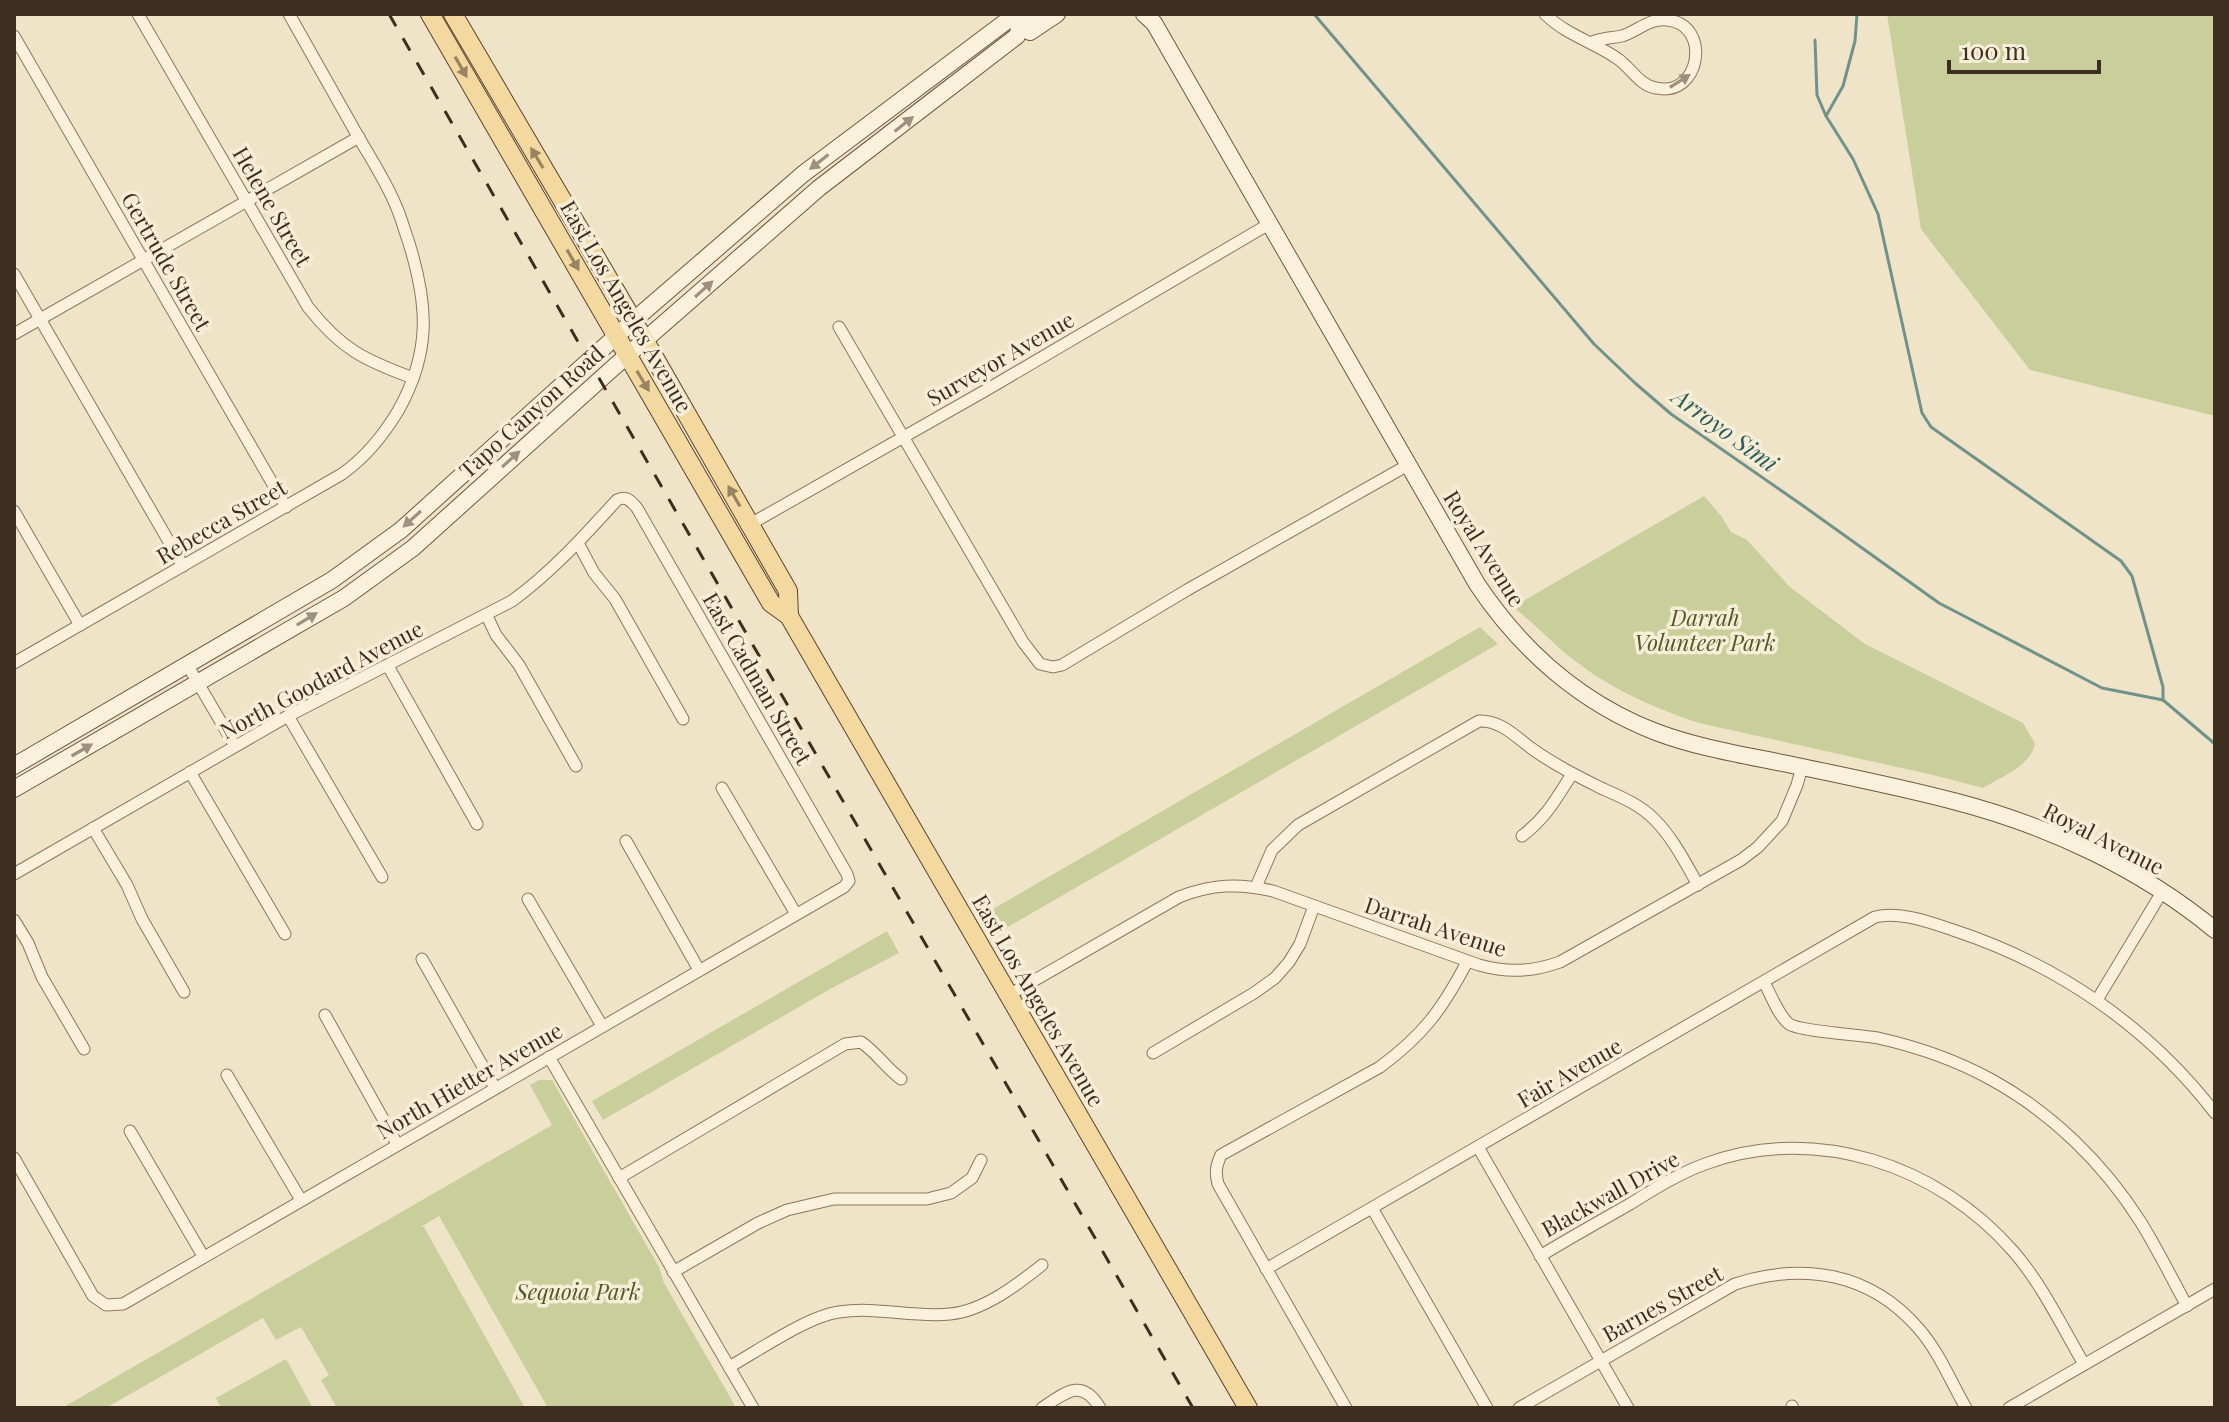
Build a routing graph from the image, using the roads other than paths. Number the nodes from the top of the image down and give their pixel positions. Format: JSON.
{"nodes":[{"id":1,"x":138,"y":14,"type":"edge"},
{"id":2,"x":289,"y":14,"type":"edge"},
{"id":3,"x":430,"y":14,"type":"edge"},
{"id":4,"x":453,"y":14,"type":"edge"},
{"id":5,"x":1016,"y":14,"type":"edge"},
{"id":6,"x":1039,"y":14,"type":"edge"},
{"id":7,"x":1057,"y":14,"type":"edge"},
{"id":8,"x":1545,"y":14,"type":"edge"},
{"id":9,"x":1151,"y":17,"type":"edge"},
{"id":10,"x":14,"y":36,"type":"edge"},
{"id":11,"x":1017,"y":36,"type":"junction"},
{"id":12,"x":1592,"y":42,"type":"junction"},
{"id":13,"x":359,"y":137,"type":"junction"},
{"id":14,"x":247,"y":200,"type":"junction"},
{"id":15,"x":1269,"y":224,"type":"junction"},
{"id":16,"x":143,"y":260,"type":"junction"},
{"id":17,"x":14,"y":274,"type":"edge"},
{"id":18,"x":40,"y":319,"type":"junction"},
{"id":19,"x":633,"y":321,"type":"junction"},
{"id":20,"x":839,"y":327,"type":"dead end"},
{"id":21,"x":14,"y":334,"type":"edge"},
{"id":22,"x":617,"y":337,"type":"junction"},
{"id":23,"x":645,"y":341,"type":"junction"},
{"id":24,"x":628,"y":355,"type":"junction"},
{"id":25,"x":413,"y":378,"type":"junction"},
{"id":26,"x":905,"y":437,"type":"junction"},
{"id":27,"x":1408,"y":465,"type":"junction"},
{"id":28,"x":627,"y":498,"type":"joint"},
{"id":29,"x":286,"y":507,"type":"junction"},
{"id":30,"x":14,"y":511,"type":"edge"},
{"id":31,"x":750,"y":524,"type":"junction"},
{"id":32,"x":732,"y":535,"type":"junction"},
{"id":33,"x":578,"y":543,"type":"junction"},
{"id":34,"x":183,"y":566,"type":"junction"},
{"id":35,"x":487,"y":616,"type":"junction"},
{"id":36,"x":789,"y":616,"type":"junction"},
{"id":37,"x":80,"y":625,"type":"junction"},
{"id":38,"x":14,"y":663,"type":"edge"},
{"id":39,"x":188,"y":666,"type":"junction"},
{"id":40,"x":388,"y":666,"type":"junction"},
{"id":41,"x":198,"y":683,"type":"junction"},
{"id":42,"x":288,"y":716,"type":"junction"},
{"id":43,"x":683,"y":719,"type":"dead end"},
{"id":44,"x":235,"y":746,"type":"junction"},
{"id":45,"x":14,"y":766,"type":"edge"},
{"id":46,"x":576,"y":766,"type":"dead end"},
{"id":47,"x":1802,"y":767,"type":"junction"},
{"id":48,"x":190,"y":772,"type":"junction"},
{"id":49,"x":1572,"y":774,"type":"junction"},
{"id":50,"x":722,"y":788,"type":"dead end"},
{"id":51,"x":14,"y":789,"type":"edge"},
{"id":52,"x":477,"y":824,"type":"dead end"},
{"id":53,"x":93,"y":828,"type":"junction"},
{"id":54,"x":1522,"y":836,"type":"dead end"},
{"id":55,"x":626,"y":841,"type":"dead end"},
{"id":56,"x":14,"y":874,"type":"edge"},
{"id":57,"x":382,"y":877,"type":"dead end"},
{"id":58,"x":849,"y":881,"type":"joint"},
{"id":59,"x":1698,"y":885,"type":"junction"},
{"id":60,"x":1256,"y":887,"type":"junction"},
{"id":61,"x":2162,"y":892,"type":"junction"},
{"id":62,"x":528,"y":899,"type":"dead end"},
{"id":63,"x":1314,"y":906,"type":"junction"},
{"id":64,"x":796,"y":914,"type":"junction"},
{"id":65,"x":14,"y":920,"type":"edge"},
{"id":66,"x":2215,"y":930,"type":"edge"},
{"id":67,"x":285,"y":934,"type":"dead end"},
{"id":68,"x":422,"y":959,"type":"dead end"},
{"id":69,"x":1467,"y":962,"type":"junction"},
{"id":70,"x":699,"y":970,"type":"junction"},
{"id":71,"x":1764,"y":982,"type":"junction"},
{"id":72,"x":184,"y":992,"type":"dead end"},
{"id":73,"x":1009,"y":995,"type":"junction"},
{"id":74,"x":2097,"y":1000,"type":"junction"},
{"id":75,"x":325,"y":1015,"type":"dead end"},
{"id":76,"x":602,"y":1026,"type":"junction"},
{"id":77,"x":84,"y":1049,"type":"dead end"},
{"id":78,"x":1153,"y":1053,"type":"dead end"},
{"id":79,"x":549,"y":1057,"type":"junction"},
{"id":80,"x":227,"y":1075,"type":"dead end"},
{"id":81,"x":901,"y":1079,"type":"dead end"},
{"id":82,"x":495,"y":1088,"type":"junction"},
{"id":83,"x":2215,"y":1113,"type":"edge"},
{"id":84,"x":130,"y":1131,"type":"dead end"},
{"id":85,"x":397,"y":1144,"type":"junction"},
{"id":86,"x":1478,"y":1147,"type":"junction"},
{"id":87,"x":14,"y":1158,"type":"edge"},
{"id":88,"x":981,"y":1160,"type":"dead end"},
{"id":89,"x":619,"y":1178,"type":"junction"},
{"id":90,"x":301,"y":1200,"type":"junction"},
{"id":91,"x":1372,"y":1208,"type":"junction"},
{"id":92,"x":203,"y":1256,"type":"junction"},
{"id":93,"x":1540,"y":1256,"type":"junction"},
{"id":94,"x":1042,"y":1265,"type":"dead end"},
{"id":95,"x":1266,"y":1269,"type":"junction"},
{"id":96,"x":673,"y":1272,"type":"junction"},
{"id":97,"x":2215,"y":1289,"type":"edge"},
{"id":98,"x":2187,"y":1306,"type":"junction"},
{"id":99,"x":1601,"y":1361,"type":"junction"},
{"id":100,"x":2084,"y":1364,"type":"junction"},
{"id":101,"x":729,"y":1367,"type":"junction"},
{"id":102,"x":753,"y":1408,"type":"edge"},
{"id":103,"x":1042,"y":1408,"type":"edge"},
{"id":104,"x":1100,"y":1408,"type":"edge"},
{"id":105,"x":1248,"y":1408,"type":"edge"},
{"id":106,"x":1346,"y":1408,"type":"edge"},
{"id":107,"x":1487,"y":1408,"type":"edge"},
{"id":108,"x":1519,"y":1408,"type":"edge"},
{"id":109,"x":1628,"y":1408,"type":"edge"},
{"id":110,"x":1966,"y":1408,"type":"edge"},
{"id":111,"x":2009,"y":1408,"type":"edge"}],
"edges":[{"from":1,"to":14,"type":"street","name":"Helene Street"},
{"from":2,"to":13,"type":"street","name":"Rebecca Street"},
{"from":3,"to":22,"type":"main road","name":"East Los Angeles Avenue","one_way":true},
{"from":19,"to":4,"type":"main road","name":"East Los Angeles Avenue","one_way":true},
{"from":5,"to":19,"type":"main road","name":"Tapo Canyon Road","one_way":true},
{"from":6,"to":11,"type":"main road","name":"Tapo Canyon Road"},
{"from":7,"to":11,"type":"main road"},
{"from":8,"to":12,"type":"street"},
{"from":9,"to":15,"type":"main road","name":"Royal Avenue"},
{"from":10,"to":16,"type":"street","name":"Gertrude Street"},
{"from":23,"to":11,"type":"main road","name":"Tapo Canyon Road","one_way":true},
{"from":12,"to":12,"type":"street","one_way":true},
{"from":13,"to":14,"type":"street"},
{"from":13,"to":25,"type":"street","name":"Rebecca Street"},
{"from":14,"to":16,"type":"street"},
{"from":14,"to":25,"type":"street","name":"Helene Street"},
{"from":15,"to":26,"type":"street","name":"Surveyor Avenue"},
{"from":15,"to":27,"type":"main road","name":"Royal Avenue"},
{"from":16,"to":18,"type":"street"},
{"from":16,"to":29,"type":"street","name":"Gertrude Street"},
{"from":17,"to":18,"type":"street"},
{"from":18,"to":21,"type":"street"},
{"from":18,"to":34,"type":"street"},
{"from":19,"to":22,"type":"main road","name":"Tapo Canyon Road"},
{"from":19,"to":23,"type":"main road","name":"East Los Angeles Avenue"},
{"from":20,"to":26,"type":"street"},
{"from":22,"to":24,"type":"main road","name":"East Los Angeles Avenue"},
{"from":22,"to":39,"type":"main road","name":"Tapo Canyon Road","one_way":true},
{"from":23,"to":24,"type":"main road","name":"Tapo Canyon Road"},
{"from":31,"to":23,"type":"main road","name":"East Los Angeles Avenue","one_way":true},
{"from":24,"to":32,"type":"main road","name":"East Los Angeles Avenue","one_way":true},
{"from":41,"to":24,"type":"main road","name":"Tapo Canyon Road","one_way":true},
{"from":25,"to":29,"type":"street","name":"Rebecca Street"},
{"from":26,"to":27,"type":"street"},
{"from":26,"to":31,"type":"street","name":"Surveyor Avenue"},
{"from":27,"to":47,"type":"main road","name":"Royal Avenue"},
{"from":28,"to":33,"type":"street","name":"North Goodard Avenue"},
{"from":28,"to":58,"type":"street","name":"East Cadman Street"},
{"from":29,"to":34,"type":"street","name":"Rebecca Street"},
{"from":30,"to":37,"type":"street"},
{"from":31,"to":32,"type":"street","name":"Surveyor Avenue"},
{"from":31,"to":36,"type":"main road","name":"East Los Angeles Avenue"},
{"from":32,"to":36,"type":"main road","name":"East Los Angeles Avenue"},
{"from":33,"to":35,"type":"street","name":"North Goodard Avenue"},
{"from":33,"to":43,"type":"street"},
{"from":34,"to":37,"type":"street","name":"Rebecca Street"},
{"from":35,"to":40,"type":"street","name":"North Goodard Avenue"},
{"from":35,"to":46,"type":"street"},
{"from":36,"to":73,"type":"main road","name":"East Los Angeles Avenue"},
{"from":37,"to":38,"type":"street","name":"Rebecca Street"},
{"from":39,"to":41,"type":"street"},
{"from":39,"to":45,"type":"main road","name":"Tapo Canyon Road"},
{"from":40,"to":42,"type":"street","name":"North Goodard Avenue"},
{"from":40,"to":52,"type":"street"},
{"from":41,"to":44,"type":"street"},
{"from":51,"to":41,"type":"main road","name":"Tapo Canyon Road","one_way":true},
{"from":42,"to":44,"type":"street","name":"North Goodard Avenue"},
{"from":42,"to":57,"type":"street"},
{"from":44,"to":48,"type":"street","name":"North Goodard Avenue"},
{"from":47,"to":59,"type":"street","name":"Darrah Avenue"},
{"from":47,"to":61,"type":"main road","name":"Royal Avenue"},
{"from":48,"to":53,"type":"street","name":"North Goodard Avenue"},
{"from":48,"to":67,"type":"street"},
{"from":49,"to":54,"type":"street"},
{"from":49,"to":59,"type":"street"},
{"from":49,"to":60,"type":"street"},
{"from":50,"to":64,"type":"street"},
{"from":53,"to":56,"type":"street","name":"North Goodard Avenue"},
{"from":53,"to":72,"type":"street"},
{"from":55,"to":70,"type":"street"},
{"from":58,"to":64,"type":"street","name":"North Hietter Avenue"},
{"from":59,"to":69,"type":"street","name":"Darrah Avenue"},
{"from":60,"to":63,"type":"street","name":"Darrah Avenue"},
{"from":60,"to":73,"type":"street","name":"Darrah Avenue"},
{"from":61,"to":66,"type":"main road","name":"Royal Avenue"},
{"from":61,"to":74,"type":"street"},
{"from":62,"to":76,"type":"street"},
{"from":63,"to":69,"type":"street","name":"Darrah Avenue"},
{"from":63,"to":78,"type":"street"},
{"from":64,"to":70,"type":"street","name":"North Hietter Avenue"},
{"from":65,"to":77,"type":"street"},
{"from":68,"to":82,"type":"street"},
{"from":69,"to":95,"type":"street"},
{"from":70,"to":76,"type":"street","name":"North Hietter Avenue"},
{"from":71,"to":74,"type":"street","name":"Fair Avenue"},
{"from":71,"to":86,"type":"street","name":"Fair Avenue"},
{"from":71,"to":98,"type":"street"},
{"from":73,"to":105,"type":"main road","name":"East Los Angeles Avenue"},
{"from":74,"to":83,"type":"street"},
{"from":75,"to":85,"type":"street"},
{"from":76,"to":79,"type":"street","name":"North Hietter Avenue"},
{"from":79,"to":82,"type":"street","name":"North Hietter Avenue"},
{"from":79,"to":89,"type":"street"},
{"from":80,"to":90,"type":"street"},
{"from":81,"to":89,"type":"street"},
{"from":82,"to":85,"type":"street","name":"North Hietter Avenue"},
{"from":84,"to":92,"type":"street"},
{"from":85,"to":90,"type":"street","name":"North Hietter Avenue"},
{"from":86,"to":91,"type":"street","name":"Fair Avenue"},
{"from":86,"to":93,"type":"street"},
{"from":87,"to":92,"type":"street","name":"North Hietter Avenue"},
{"from":88,"to":96,"type":"street"},
{"from":89,"to":96,"type":"street"},
{"from":90,"to":92,"type":"street","name":"North Hietter Avenue"},
{"from":91,"to":95,"type":"street","name":"Fair Avenue"},
{"from":91,"to":107,"type":"street"},
{"from":93,"to":99,"type":"street"},
{"from":93,"to":100,"type":"street","name":"Blackwall Drive"},
{"from":94,"to":101,"type":"street"},
{"from":95,"to":106,"type":"street"},
{"from":96,"to":101,"type":"street"},
{"from":97,"to":98,"type":"street"},
{"from":98,"to":100,"type":"street"},
{"from":99,"to":108,"type":"street","name":"Barnes Street"},
{"from":99,"to":109,"type":"street"},
{"from":99,"to":110,"type":"street","name":"Barnes Street"},
{"from":100,"to":111,"type":"street"},
{"from":101,"to":102,"type":"street"},
{"from":103,"to":104,"type":"street"}]}
